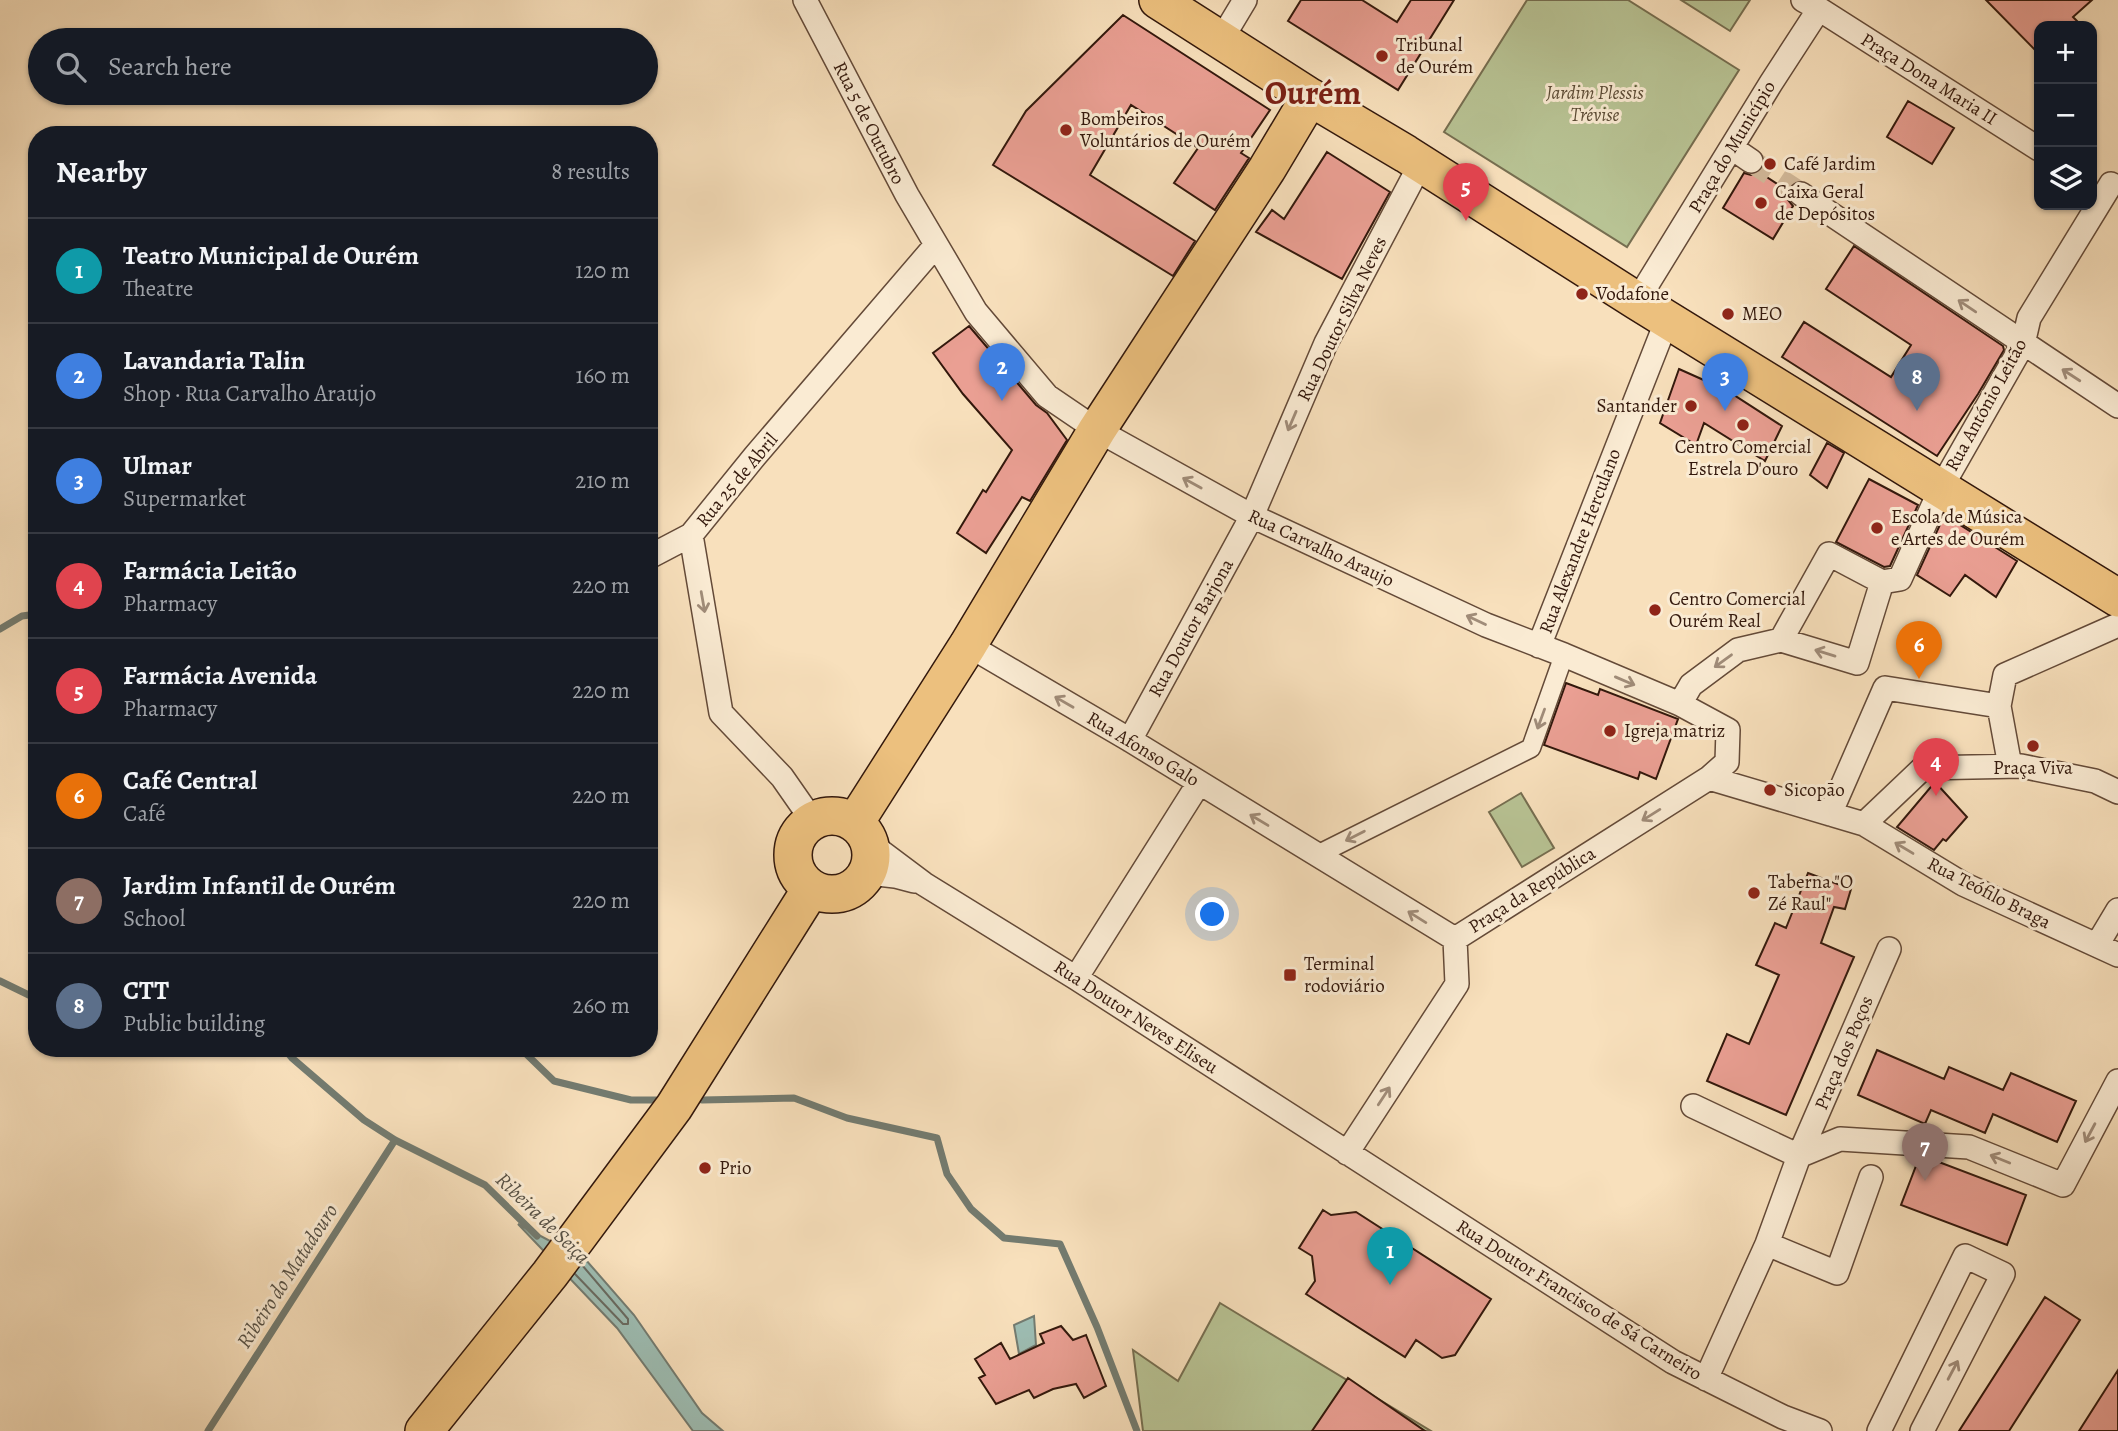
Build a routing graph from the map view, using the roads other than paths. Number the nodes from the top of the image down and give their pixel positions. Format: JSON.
{"nodes":[{"id":1,"x":805,"y":0,"type":"edge"},
{"id":2,"x":1158,"y":0,"type":"edge"},
{"id":3,"x":1245,"y":0,"type":"edge"},
{"id":4,"x":1811,"y":5,"type":"edge"},
{"id":5,"x":1221,"y":40,"type":"junction"},
{"id":6,"x":1310,"y":97,"type":"junction"},
{"id":7,"x":2036,"y":147,"type":"edge"},
{"id":8,"x":1732,"y":148,"type":"junction"},
{"id":9,"x":1751,"y":161,"type":"tunnel mouth"},
{"id":10,"x":1421,"y":163,"type":"junction"},
{"id":11,"x":2107,"y":182,"type":"edge"},
{"id":12,"x":1801,"y":194,"type":"tunnel mouth"},
{"id":13,"x":936,"y":244,"type":"junction"},
{"id":14,"x":1637,"y":301,"type":"junction"},
{"id":15,"x":1667,"y":320,"type":"junction"},
{"id":16,"x":2023,"y":344,"type":"junction"},
{"id":17,"x":2118,"y":407,"type":"edge"},
{"id":18,"x":1097,"y":430,"type":"junction"},
{"id":19,"x":1941,"y":488,"type":"junction"},
{"id":20,"x":1252,"y":516,"type":"junction"},
{"id":21,"x":691,"y":535,"type":"junction"},
{"id":22,"x":658,"y":552,"type":"edge"},
{"id":23,"x":1882,"y":582,"type":"junction"},
{"id":24,"x":2118,"y":598,"type":"edge"},
{"id":25,"x":2118,"y":625,"type":"edge"},
{"id":26,"x":1781,"y":640,"type":"junction"},
{"id":27,"x":968,"y":645,"type":"junction"},
{"id":28,"x":1539,"y":646,"type":"junction"},
{"id":29,"x":1564,"y":655,"type":"junction"},
{"id":30,"x":1857,"y":663,"type":"junction"},
{"id":31,"x":1885,"y":688,"type":"junction"},
{"id":32,"x":1680,"y":704,"type":"junction"},
{"id":33,"x":1999,"y":706,"type":"junction"},
{"id":34,"x":1130,"y":740,"type":"junction"},
{"id":35,"x":2010,"y":766,"type":"junction"},
{"id":36,"x":1709,"y":778,"type":"junction"},
{"id":37,"x":1199,"y":783,"type":"junction"},
{"id":38,"x":2118,"y":792,"type":"edge"},
{"id":39,"x":1830,"y":814,"type":"junction"},
{"id":40,"x":812,"y":820,"type":"junction"},
{"id":41,"x":1864,"y":824,"type":"junction"},
{"id":42,"x":865,"y":846,"type":"junction"},
{"id":43,"x":1317,"y":855,"type":"junction"},
{"id":44,"x":811,"y":889,"type":"junction"},
{"id":45,"x":2118,"y":910,"type":"edge"},
{"id":46,"x":1455,"y":939,"type":"junction"},
{"id":47,"x":2097,"y":945,"type":"junction"},
{"id":48,"x":1889,"y":949,"type":"dead end"},
{"id":49,"x":2118,"y":955,"type":"edge"},
{"id":50,"x":1076,"y":978,"type":"junction"},
{"id":51,"x":2118,"y":1081,"type":"edge"},
{"id":52,"x":1693,"y":1106,"type":"dead end"},
{"id":53,"x":1347,"y":1153,"type":"junction"},
{"id":54,"x":1799,"y":1156,"type":"junction"},
{"id":55,"x":1871,"y":1177,"type":"dead end"},
{"id":56,"x":1767,"y":1244,"type":"junction"},
{"id":57,"x":1706,"y":1379,"type":"junction"},
{"id":58,"x":424,"y":1431,"type":"edge"},
{"id":59,"x":1820,"y":1431,"type":"edge"},
{"id":60,"x":1879,"y":1431,"type":"edge"},
{"id":61,"x":1922,"y":1431,"type":"edge"}],
"edges":[{"from":1,"to":13,"type":"street","name":"Rua 5 de Outubro"},
{"from":2,"to":5,"type":"main road"},
{"from":3,"to":5,"type":"street"},
{"from":4,"to":7,"type":"street","name":"Praça Dona Maria II"},
{"from":4,"to":8,"type":"street","name":"Praça do Município"},
{"from":5,"to":6,"type":"main road"},
{"from":6,"to":10,"type":"main road"},
{"from":6,"to":18,"type":"main road"},
{"from":8,"to":9,"type":"street"},
{"from":8,"to":14,"type":"street","name":"Praça do Município"},
{"from":10,"to":14,"type":"main road"},
{"from":10,"to":20,"type":"street","name":"Rua Doutor Silva Neves","one_way":true},
{"from":11,"to":16,"type":"street","name":"Rua António Leitão"},
{"from":16,"to":12,"type":"street","one_way":true},
{"from":13,"to":18,"type":"street","name":"Rua Carvalho Araujo"},
{"from":13,"to":21,"type":"street","name":"Rua 25 de Abril"},
{"from":14,"to":15,"type":"main road"},
{"from":15,"to":19,"type":"main road"},
{"from":15,"to":28,"type":"street","name":"Rua Alexandre Herculano"},
{"from":17,"to":16,"type":"street","one_way":true},
{"from":16,"to":19,"type":"street","name":"Rua António Leitão"},
{"from":20,"to":18,"type":"street","name":"Rua Carvalho Araujo","one_way":true},
{"from":18,"to":27,"type":"main road"},
{"from":19,"to":23,"type":"street","name":"Rua António Leitão"},
{"from":19,"to":24,"type":"main road"},
{"from":28,"to":20,"type":"street","name":"Rua Carvalho Araujo","one_way":true},
{"from":20,"to":34,"type":"street","name":"Rua Doutor Barjona"},
{"from":21,"to":22,"type":"street"},
{"from":21,"to":40,"type":"street","name":"Rua 25 de Abril","one_way":true},
{"from":23,"to":26,"type":"street"},
{"from":23,"to":30,"type":"street"},
{"from":25,"to":33,"type":"street"},
{"from":30,"to":26,"type":"street","one_way":true},
{"from":26,"to":32,"type":"street","one_way":true},
{"from":34,"to":27,"type":"street","name":"Rua Afonso Galo","one_way":true},
{"from":27,"to":42,"type":"main road"},
{"from":28,"to":29,"type":"street","name":"Rua Carvalho Araujo"},
{"from":29,"to":32,"type":"street","name":"Rua Carvalho Araujo","one_way":true},
{"from":29,"to":43,"type":"street","one_way":true},
{"from":30,"to":31,"type":"street"},
{"from":31,"to":33,"type":"street"},
{"from":31,"to":39,"type":"street"},
{"from":32,"to":36,"type":"street","name":"Rua Carvalho Araujo"},
{"from":33,"to":35,"type":"street"},
{"from":34,"to":37,"type":"street","name":"Rua Afonso Galo"},
{"from":35,"to":38,"type":"street"},
{"from":35,"to":41,"type":"street"},
{"from":36,"to":39,"type":"street","name":"Rua Teófilo Braga"},
{"from":36,"to":46,"type":"street","name":"Praça da República","one_way":true},
{"from":43,"to":37,"type":"street","name":"Rua Afonso Galo","one_way":true},
{"from":37,"to":50,"type":"street"},
{"from":39,"to":41,"type":"street","name":"Rua Teófilo Braga"},
{"from":40,"to":42,"type":"main road"},
{"from":40,"to":44,"type":"main road"},
{"from":47,"to":41,"type":"street","name":"Rua Teófilo Braga","one_way":true},
{"from":42,"to":44,"type":"main road"},
{"from":42,"to":50,"type":"street","name":"Rua Doutor Neves Eliseu"},
{"from":46,"to":43,"type":"street","name":"Praça da República","one_way":true},
{"from":44,"to":58,"type":"main road"},
{"from":45,"to":47,"type":"street"},
{"from":53,"to":46,"type":"street","one_way":true},
{"from":47,"to":49,"type":"street","name":"Rua Teófilo Braga"},
{"from":48,"to":54,"type":"street","name":"Praça dos Poços"},
{"from":50,"to":53,"type":"street","name":"Rua Doutor Neves Eliseu"},
{"from":51,"to":54,"type":"street","one_way":true},
{"from":52,"to":54,"type":"street"},
{"from":53,"to":57,"type":"street","name":"Rua Doutor Francisco de Sá Carneiro"},
{"from":54,"to":56,"type":"street","name":"Praça dos Poços"},
{"from":55,"to":56,"type":"street"},
{"from":56,"to":57,"type":"street","name":"Praça dos Poços"},
{"from":57,"to":59,"type":"street","name":"Rua Doutor Francisco de Sá Carneiro"},
{"from":61,"to":60,"type":"street","one_way":true}]}
